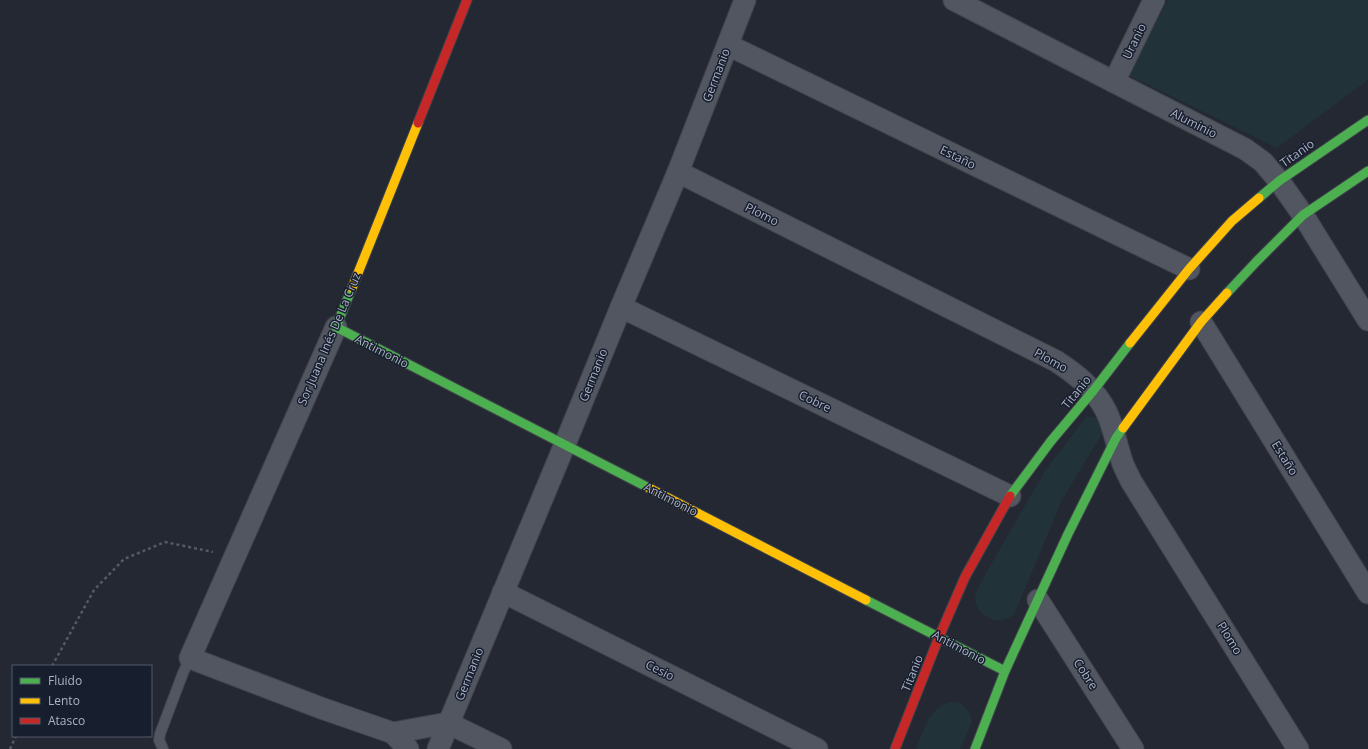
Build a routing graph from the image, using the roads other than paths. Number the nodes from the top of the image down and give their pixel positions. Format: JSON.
{"nodes":[{"id":1,"x":467,"y":0,"type":"edge"},
{"id":2,"x":745,"y":0,"type":"edge"},
{"id":3,"x":954,"y":0,"type":"edge"},
{"id":4,"x":1154,"y":0,"type":"edge"},
{"id":5,"x":728,"y":45,"type":"junction"},
{"id":6,"x":1114,"y":82,"type":"junction"},
{"id":7,"x":1368,"y":120,"type":"edge"},
{"id":8,"x":1368,"y":171,"type":"edge"},
{"id":9,"x":678,"y":172,"type":"junction"},
{"id":10,"x":1279,"y":181,"type":"junction"},
{"id":11,"x":1303,"y":215,"type":"junction"},
{"id":12,"x":1189,"y":269,"type":"junction"},
{"id":13,"x":621,"y":307,"type":"junction"},
{"id":14,"x":1368,"y":320,"type":"edge"},
{"id":15,"x":1201,"y":322,"type":"junction"},
{"id":16,"x":336,"y":327,"type":"junction"},
{"id":17,"x":1093,"y":391,"type":"junction"},
{"id":18,"x":1116,"y":438,"type":"junction"},
{"id":19,"x":565,"y":444,"type":"junction"},
{"id":20,"x":1010,"y":496,"type":"junction"},
{"id":21,"x":503,"y":592,"type":"junction"},
{"id":22,"x":1368,"y":593,"type":"edge"},
{"id":23,"x":1038,"y":600,"type":"junction"},
{"id":24,"x":939,"y":637,"type":"junction"},
{"id":25,"x":187,"y":666,"type":"junction"},
{"id":26,"x":1005,"y":671,"type":"junction"},
{"id":27,"x":448,"y":723,"type":"junction"},
{"id":28,"x":393,"y":733,"type":"junction"},
{"id":29,"x":163,"y":749,"type":"edge"},
{"id":30,"x":408,"y":749,"type":"edge"},
{"id":31,"x":438,"y":749,"type":"edge"},
{"id":32,"x":501,"y":749,"type":"edge"},
{"id":33,"x":818,"y":749,"type":"edge"},
{"id":34,"x":894,"y":749,"type":"edge"},
{"id":35,"x":975,"y":749,"type":"edge"},
{"id":36,"x":1133,"y":749,"type":"edge"},
{"id":37,"x":1298,"y":749,"type":"edge"}],
"edges":[{"from":1,"to":16,"type":"main road","name":"Sor Juana Inés De La Cruz"},
{"from":2,"to":5,"type":"street","name":"Germanio"},
{"from":3,"to":6,"type":"street","name":"Aluminio"},
{"from":4,"to":6,"type":"street","name":"Uranio"},
{"from":5,"to":9,"type":"street","name":"Germanio"},
{"from":5,"to":12,"type":"street","name":"Estaño"},
{"from":6,"to":10,"type":"street","name":"Aluminio"},
{"from":7,"to":10,"type":"main road","name":"Titanio"},
{"from":8,"to":11,"type":"main road"},
{"from":9,"to":13,"type":"street","name":"Germanio"},
{"from":9,"to":17,"type":"street","name":"Plomo"},
{"from":10,"to":11,"type":"street","name":"Aluminio"},
{"from":10,"to":12,"type":"main road","name":"Titanio"},
{"from":11,"to":14,"type":"street","name":"Aluminio"},
{"from":11,"to":15,"type":"main road"},
{"from":12,"to":17,"type":"main road","name":"Titanio"},
{"from":13,"to":19,"type":"street","name":"Germanio"},
{"from":13,"to":20,"type":"street","name":"Cobre"},
{"from":15,"to":18,"type":"main road"},
{"from":15,"to":22,"type":"street","name":"Estaño"},
{"from":16,"to":19,"type":"main road","name":"Antimonio"},
{"from":16,"to":25,"type":"street","name":"Sor Juana Inés De La Cruz"},
{"from":17,"to":18,"type":"street","name":"Plomo"},
{"from":17,"to":20,"type":"main road","name":"Titanio"},
{"from":18,"to":23,"type":"main road"},
{"from":18,"to":37,"type":"street","name":"Plomo"},
{"from":19,"to":21,"type":"street","name":"Germanio"},
{"from":19,"to":24,"type":"main road","name":"Antimonio"},
{"from":20,"to":24,"type":"main road","name":"Titanio"},
{"from":21,"to":27,"type":"street","name":"Germanio"},
{"from":21,"to":33,"type":"street","name":"Cesio"},
{"from":23,"to":26,"type":"main road"},
{"from":23,"to":36,"type":"street","name":"Cobre"},
{"from":24,"to":26,"type":"main road","name":"Antimonio"},
{"from":24,"to":34,"type":"main road","name":"Titanio"},
{"from":25,"to":28,"type":"street"},
{"from":25,"to":29,"type":"lane"},
{"from":26,"to":35,"type":"main road"},
{"from":27,"to":28,"type":"street"},
{"from":27,"to":31,"type":"street","name":"Germanio"},
{"from":27,"to":32,"type":"street"},
{"from":28,"to":30,"type":"street"}]}
